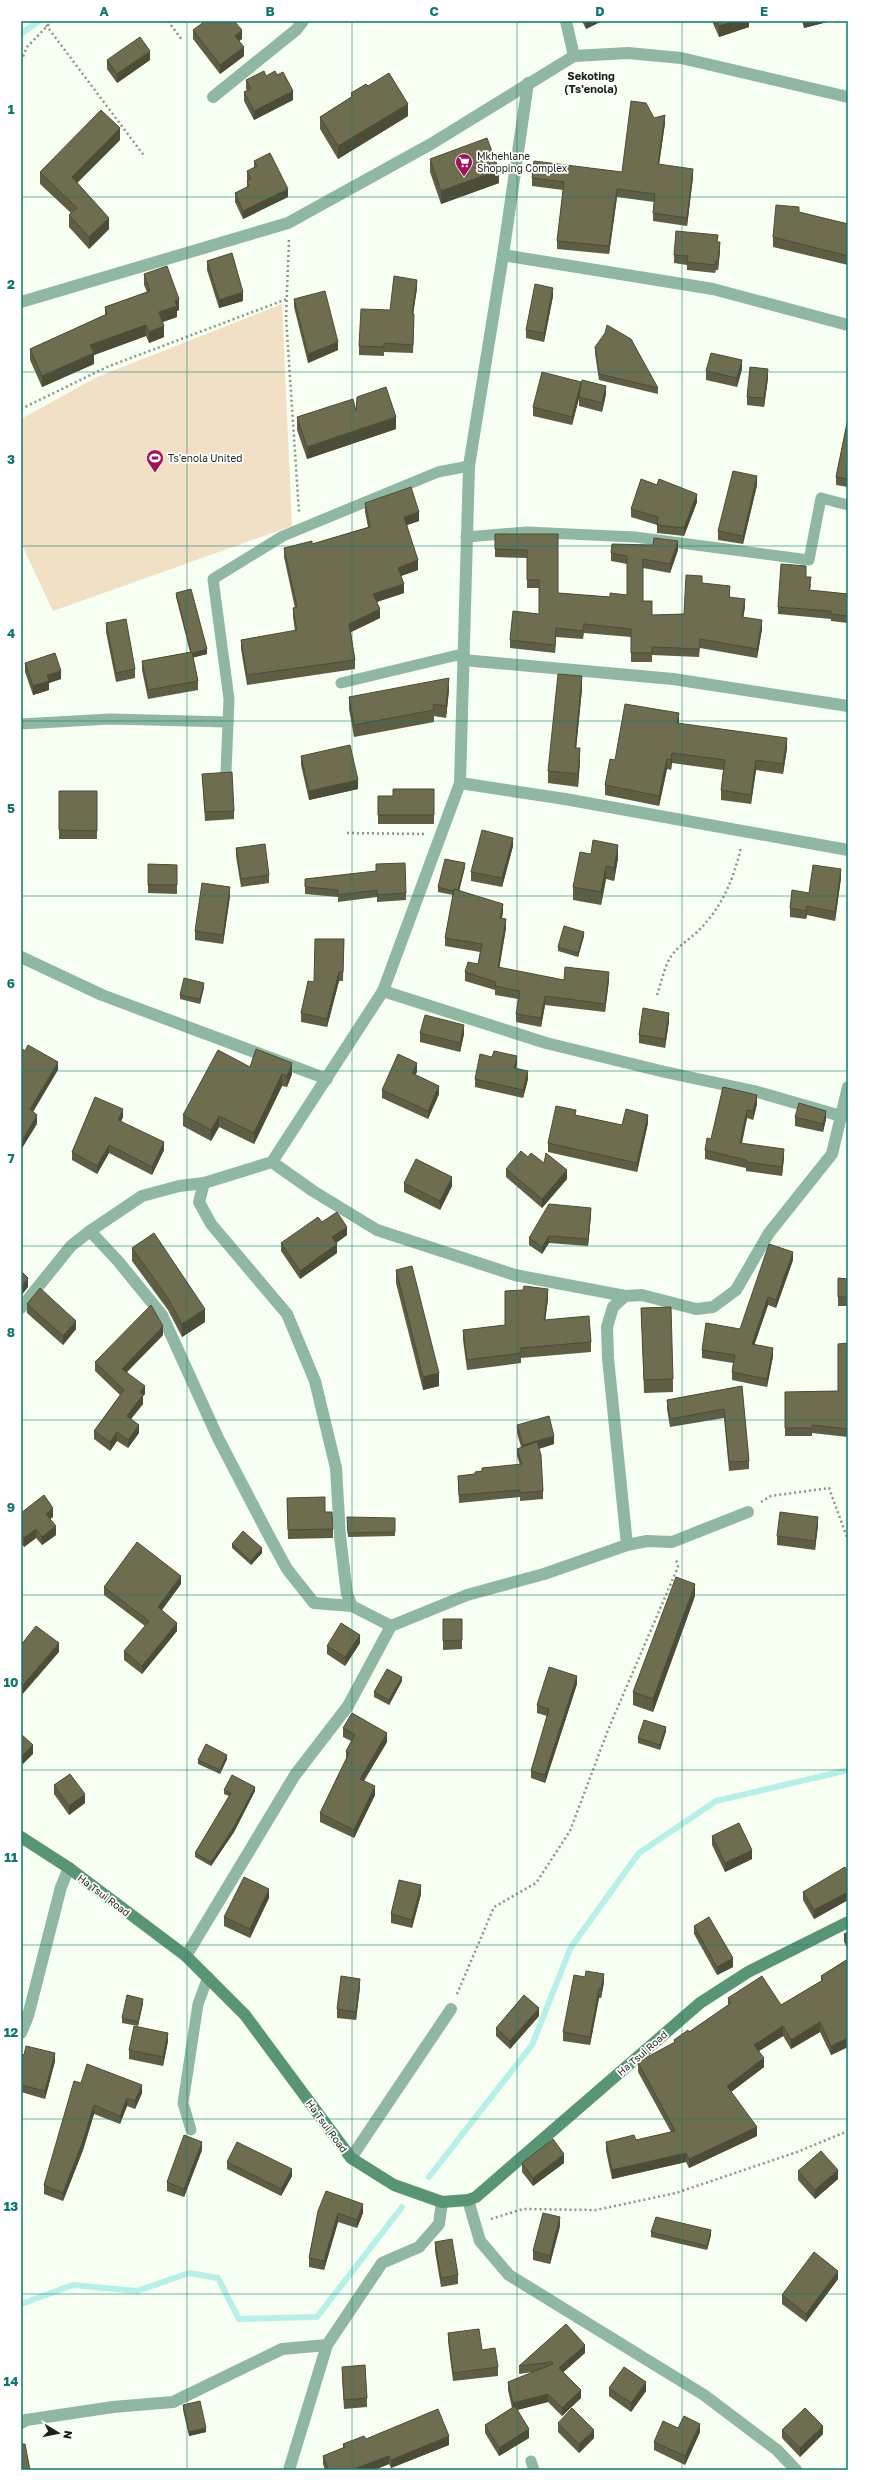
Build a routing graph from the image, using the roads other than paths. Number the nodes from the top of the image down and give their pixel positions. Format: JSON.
{"nodes":[{"id":1,"x":302,"y":21,"type":"edge"},
{"id":2,"x":566,"y":21,"type":"edge"},
{"id":3,"x":574,"y":56,"type":"junction"},
{"id":4,"x":528,"y":83,"type":"junction"},
{"id":5,"x":213,"y":97,"type":"dead end"},
{"id":6,"x":848,"y":97,"type":"edge"},
{"id":7,"x":503,"y":255,"type":"junction"},
{"id":8,"x":21,"y":302,"type":"edge"},
{"id":9,"x":848,"y":325,"type":"edge"},
{"id":10,"x":469,"y":466,"type":"junction"},
{"id":11,"x":848,"y":505,"type":"edge"},
{"id":12,"x":466,"y":537,"type":"junction"},
{"id":13,"x":462,"y":657,"type":"junction"},
{"id":14,"x":341,"y":682,"type":"dead end"},
{"id":15,"x":848,"y":706,"type":"edge"},
{"id":16,"x":228,"y":722,"type":"junction"},
{"id":17,"x":21,"y":724,"type":"edge"},
{"id":18,"x":226,"y":772,"type":"edge"},
{"id":19,"x":460,"y":783,"type":"junction"},
{"id":20,"x":848,"y":850,"type":"edge"},
{"id":21,"x":21,"y":957,"type":"edge"},
{"id":22,"x":383,"y":991,"type":"junction"},
{"id":23,"x":327,"y":1079,"type":"junction"},
{"id":24,"x":848,"y":1087,"type":"edge"},
{"id":25,"x":841,"y":1116,"type":"junction"},
{"id":26,"x":272,"y":1162,"type":"junction"},
{"id":27,"x":204,"y":1183,"type":"junction"},
{"id":28,"x":90,"y":1231,"type":"junction"},
{"id":29,"x":625,"y":1296,"type":"junction"},
{"id":30,"x":21,"y":1308,"type":"edge"},
{"id":31,"x":748,"y":1512,"type":"road end"},
{"id":32,"x":627,"y":1545,"type":"junction"},
{"id":33,"x":352,"y":1606,"type":"junction"},
{"id":34,"x":391,"y":1626,"type":"junction"},
{"id":35,"x":21,"y":1837,"type":"edge"},
{"id":36,"x":69,"y":1868,"type":"junction"},
{"id":37,"x":848,"y":1922,"type":"edge"},
{"id":38,"x":186,"y":1956,"type":"junction"},
{"id":39,"x":208,"y":1977,"type":"junction"},
{"id":40,"x":451,"y":2009,"type":"road end"},
{"id":41,"x":21,"y":2033,"type":"edge"},
{"id":42,"x":191,"y":2130,"type":"dead end"},
{"id":43,"x":351,"y":2158,"type":"junction"},
{"id":44,"x":468,"y":2200,"type":"junction"},
{"id":45,"x":442,"y":2202,"type":"junction"},
{"id":46,"x":327,"y":2345,"type":"junction"},
{"id":47,"x":21,"y":2423,"type":"edge"},
{"id":48,"x":289,"y":2470,"type":"edge"},
{"id":49,"x":796,"y":2470,"type":"edge"}],
"edges":[{"from":1,"to":5,"type":"street"},
{"from":2,"to":3,"type":"street"},
{"from":3,"to":4,"type":"street"},
{"from":3,"to":6,"type":"street"},
{"from":4,"to":7,"type":"street"},
{"from":4,"to":8,"type":"street"},
{"from":7,"to":9,"type":"street"},
{"from":7,"to":10,"type":"street"},
{"from":10,"to":12,"type":"street"},
{"from":10,"to":16,"type":"lane"},
{"from":11,"to":12,"type":"lane"},
{"from":12,"to":13,"type":"street"},
{"from":13,"to":14,"type":"lane"},
{"from":13,"to":15,"type":"street"},
{"from":13,"to":19,"type":"street"},
{"from":16,"to":17,"type":"lane"},
{"from":16,"to":18,"type":"lane"},
{"from":19,"to":20,"type":"street"},
{"from":19,"to":22,"type":"street"},
{"from":21,"to":23,"type":"street"},
{"from":22,"to":23,"type":"street"},
{"from":22,"to":25,"type":"street"},
{"from":23,"to":26,"type":"street"},
{"from":24,"to":25,"type":"street"},
{"from":25,"to":29,"type":"street"},
{"from":26,"to":27,"type":"street"},
{"from":26,"to":29,"type":"street"},
{"from":27,"to":28,"type":"street"},
{"from":27,"to":33,"type":"street"},
{"from":28,"to":30,"type":"street"},
{"from":28,"to":33,"type":"street"},
{"from":29,"to":32,"type":"street"},
{"from":31,"to":32,"type":"street"},
{"from":32,"to":34,"type":"street"},
{"from":33,"to":34,"type":"street"},
{"from":34,"to":38,"type":"street"},
{"from":35,"to":36,"type":"street","name":"Ha Tsui Road"},
{"from":36,"to":38,"type":"street","name":"Ha Tsui Road"},
{"from":36,"to":41,"type":"street"},
{"from":37,"to":44,"type":"street","name":"Ha Tsui Road"},
{"from":38,"to":39,"type":"street","name":"Ha Tsui Road"},
{"from":39,"to":42,"type":"lane"},
{"from":39,"to":43,"type":"street","name":"Ha Tsui Road"},
{"from":40,"to":43,"type":"street"},
{"from":43,"to":45,"type":"street","name":"Ha Tsui Road"},
{"from":44,"to":45,"type":"street","name":"Ha Tsui Road"},
{"from":44,"to":49,"type":"street"},
{"from":45,"to":46,"type":"street"},
{"from":46,"to":47,"type":"street"},
{"from":46,"to":48,"type":"street"}]}
